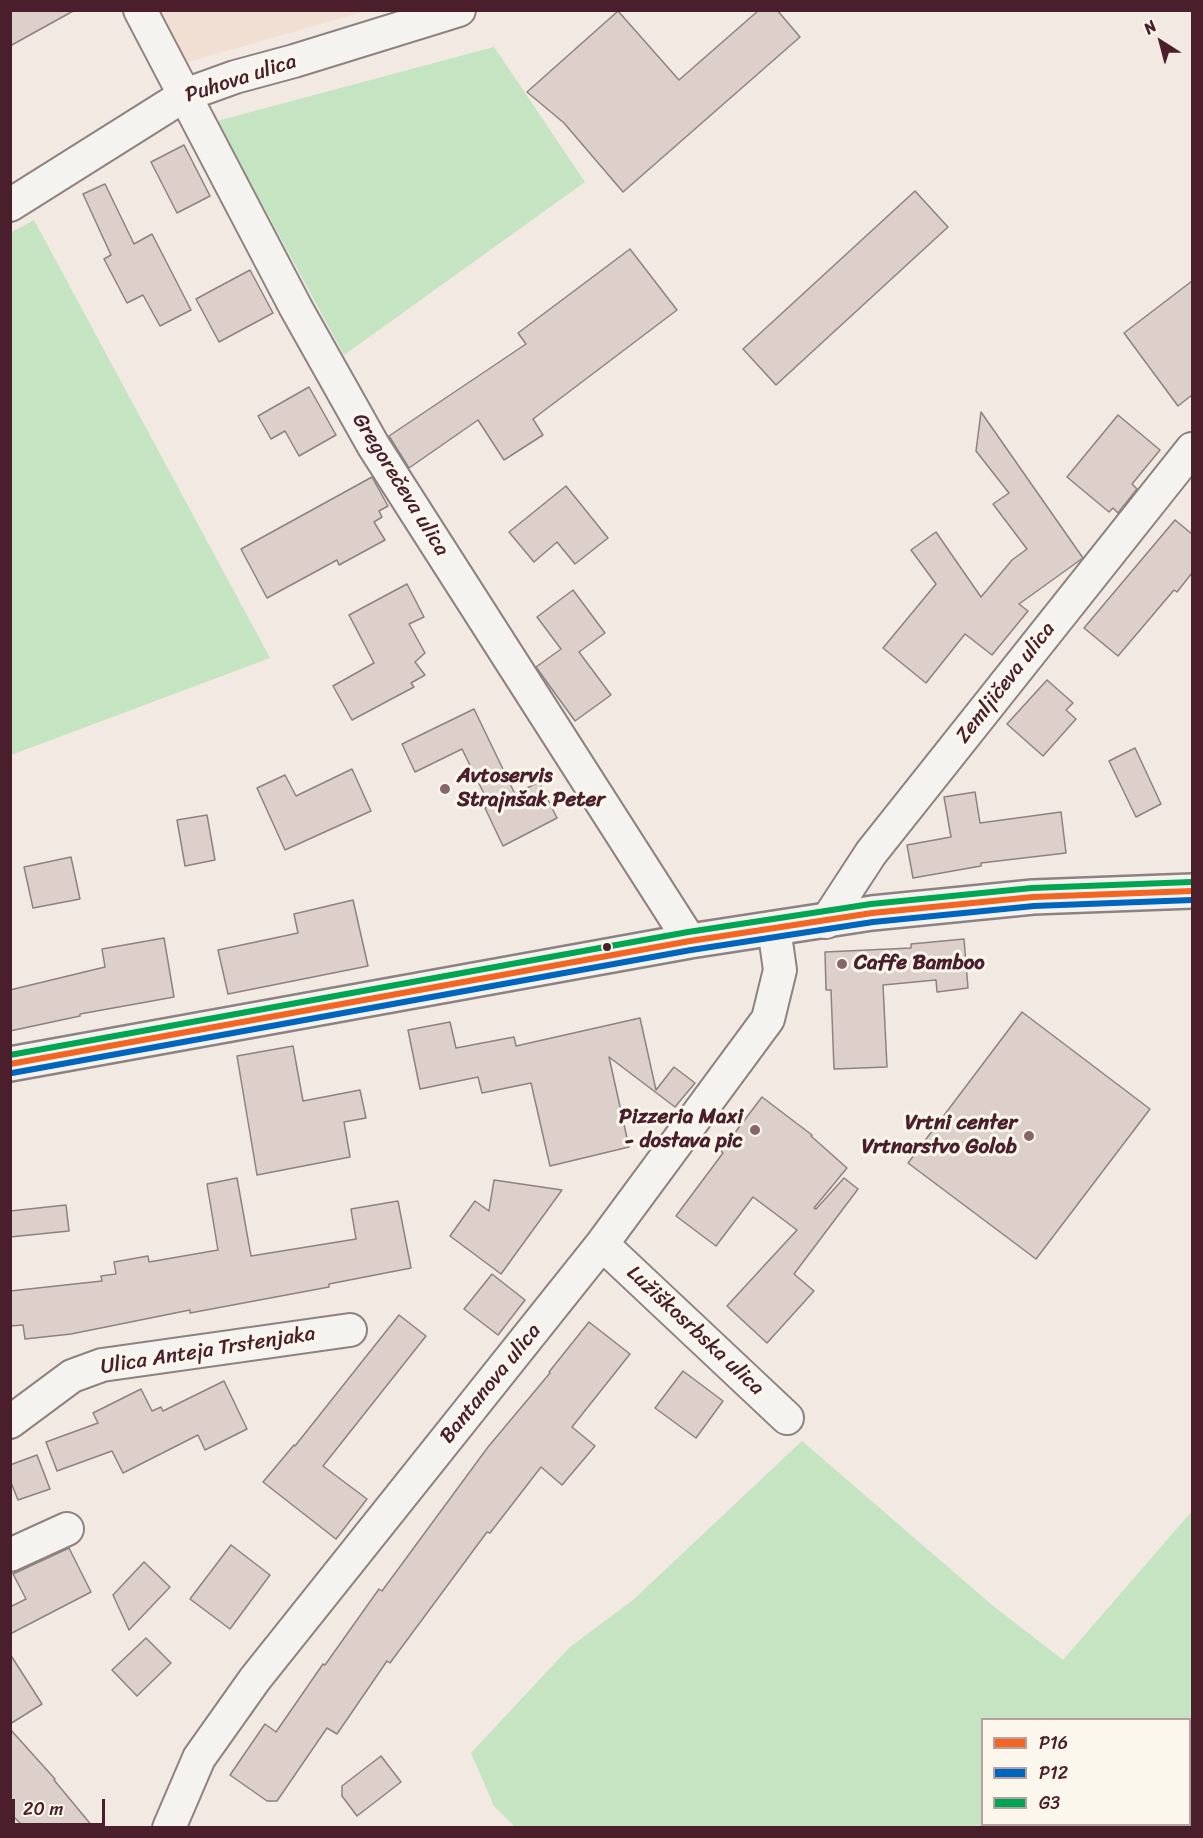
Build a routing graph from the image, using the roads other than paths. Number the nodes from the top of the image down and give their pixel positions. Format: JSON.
{"nodes":[{"id":1,"x":140,"y":10,"type":"edge"},
{"id":2,"x":459,"y":10,"type":"edge"},
{"id":3,"x":185,"y":95,"type":"junction"},
{"id":4,"x":10,"y":205,"type":"edge"},
{"id":5,"x":1192,"y":449,"type":"edge"},
{"id":6,"x":1192,"y":891,"type":"edge"},
{"id":7,"x":826,"y":922,"type":"junction"},
{"id":8,"x":774,"y":928,"type":"junction"},
{"id":9,"x":690,"y":941,"type":"junction"},
{"id":10,"x":10,"y":1064,"type":"edge"},
{"id":11,"x":602,"y":1244,"type":"junction"},
{"id":12,"x":350,"y":1330,"type":"dead end"},
{"id":13,"x":788,"y":1418,"type":"dead end"},
{"id":14,"x":10,"y":1422,"type":"edge"},
{"id":15,"x":67,"y":1529,"type":"dead end"},
{"id":16,"x":10,"y":1555,"type":"edge"},
{"id":17,"x":170,"y":1827,"type":"edge"}],
"edges":[{"from":1,"to":3,"type":"street","name":"Gregorečeva ulica"},
{"from":2,"to":3,"type":"street","name":"Puhova ulica"},
{"from":3,"to":4,"type":"street","name":"Puhova ulica"},
{"from":3,"to":9,"type":"street","name":"Gregorečeva ulica"},
{"from":5,"to":7,"type":"street","name":"Zemljičeva ulica"},
{"from":6,"to":7,"type":"street"},
{"from":7,"to":8,"type":"street"},
{"from":8,"to":9,"type":"street"},
{"from":8,"to":11,"type":"street","name":"Bantanova ulica"},
{"from":9,"to":10,"type":"street"},
{"from":11,"to":13,"type":"street","name":"Lužiškosrbska ulica"},
{"from":11,"to":17,"type":"street","name":"Bantanova ulica"},
{"from":12,"to":14,"type":"street","name":"Ulica Anteja Trstenjaka"},
{"from":15,"to":16,"type":"street"}]}
